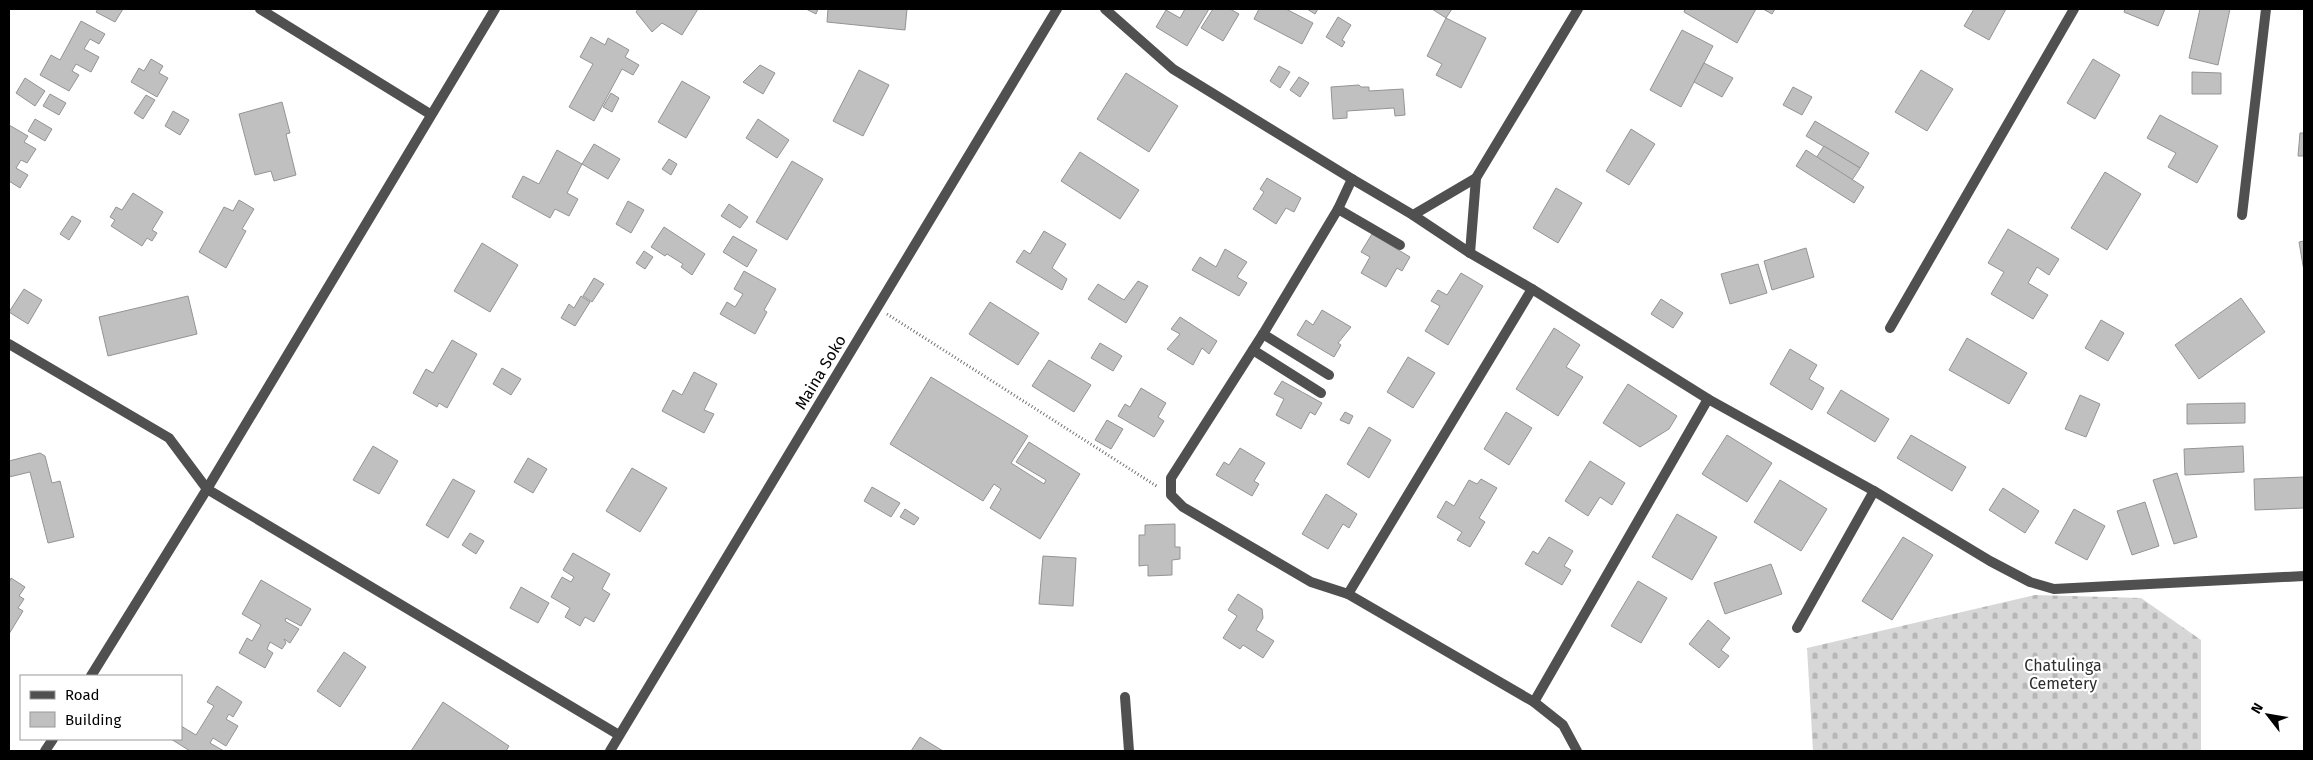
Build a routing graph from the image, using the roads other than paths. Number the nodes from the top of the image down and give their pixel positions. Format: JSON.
{"nodes":[{"id":1,"x":260,"y":9,"type":"edge"},
{"id":2,"x":495,"y":9,"type":"edge"},
{"id":3,"x":1057,"y":9,"type":"edge"},
{"id":4,"x":1105,"y":9,"type":"edge"},
{"id":5,"x":1578,"y":9,"type":"edge"},
{"id":6,"x":2074,"y":9,"type":"edge"},
{"id":7,"x":2266,"y":9,"type":"edge"},
{"id":8,"x":430,"y":114,"type":"junction"},
{"id":9,"x":1476,"y":178,"type":"junction"},
{"id":10,"x":1352,"y":180,"type":"junction"},
{"id":11,"x":1338,"y":209,"type":"junction"},
{"id":12,"x":2242,"y":214,"type":"dead end"},
{"id":13,"x":1413,"y":215,"type":"junction"},
{"id":14,"x":1400,"y":245,"type":"dead end"},
{"id":15,"x":1470,"y":254,"type":"junction"},
{"id":16,"x":1532,"y":289,"type":"junction"},
{"id":17,"x":1890,"y":328,"type":"dead end"},
{"id":18,"x":1263,"y":334,"type":"junction"},
{"id":19,"x":9,"y":344,"type":"edge"},
{"id":20,"x":1253,"y":350,"type":"junction"},
{"id":21,"x":1329,"y":375,"type":"dead end"},
{"id":22,"x":1321,"y":393,"type":"dead end"},
{"id":23,"x":1708,"y":399,"type":"junction"},
{"id":24,"x":207,"y":489,"type":"junction"},
{"id":25,"x":1874,"y":491,"type":"junction"},
{"id":26,"x":2304,"y":576,"type":"edge"},
{"id":27,"x":1348,"y":594,"type":"junction"},
{"id":28,"x":1798,"y":628,"type":"dead end"},
{"id":29,"x":92,"y":675,"type":"edge"},
{"id":30,"x":1125,"y":697,"type":"dead end"},
{"id":31,"x":1534,"y":702,"type":"junction"},
{"id":32,"x":619,"y":735,"type":"junction"},
{"id":33,"x":52,"y":740,"type":"edge"},
{"id":34,"x":45,"y":751,"type":"edge"},
{"id":35,"x":610,"y":751,"type":"edge"},
{"id":36,"x":1129,"y":751,"type":"edge"},
{"id":37,"x":1577,"y":751,"type":"edge"}],
"edges":[{"from":1,"to":8,"type":"street"},
{"from":2,"to":8,"type":"street"},
{"from":3,"to":32,"type":"street","name":"Maina Soko"},
{"from":4,"to":10,"type":"street"},
{"from":5,"to":9,"type":"street"},
{"from":6,"to":17,"type":"street"},
{"from":7,"to":12,"type":"street"},
{"from":8,"to":24,"type":"street"},
{"from":9,"to":13,"type":"street"},
{"from":9,"to":15,"type":"street"},
{"from":10,"to":11,"type":"street"},
{"from":10,"to":13,"type":"street"},
{"from":11,"to":14,"type":"street"},
{"from":11,"to":18,"type":"street"},
{"from":13,"to":15,"type":"street"},
{"from":15,"to":16,"type":"street"},
{"from":16,"to":23,"type":"street"},
{"from":16,"to":27,"type":"street"},
{"from":18,"to":20,"type":"street"},
{"from":18,"to":21,"type":"street"},
{"from":19,"to":24,"type":"street"},
{"from":20,"to":22,"type":"street"},
{"from":20,"to":27,"type":"street"},
{"from":23,"to":25,"type":"street"},
{"from":23,"to":31,"type":"street"},
{"from":24,"to":29,"type":"street"},
{"from":24,"to":32,"type":"street"},
{"from":25,"to":26,"type":"street"},
{"from":25,"to":28,"type":"street"},
{"from":27,"to":31,"type":"street"},
{"from":30,"to":36,"type":"street"},
{"from":31,"to":37,"type":"street"},
{"from":32,"to":35,"type":"street","name":"Maina Soko"},
{"from":33,"to":34,"type":"street"}]}
